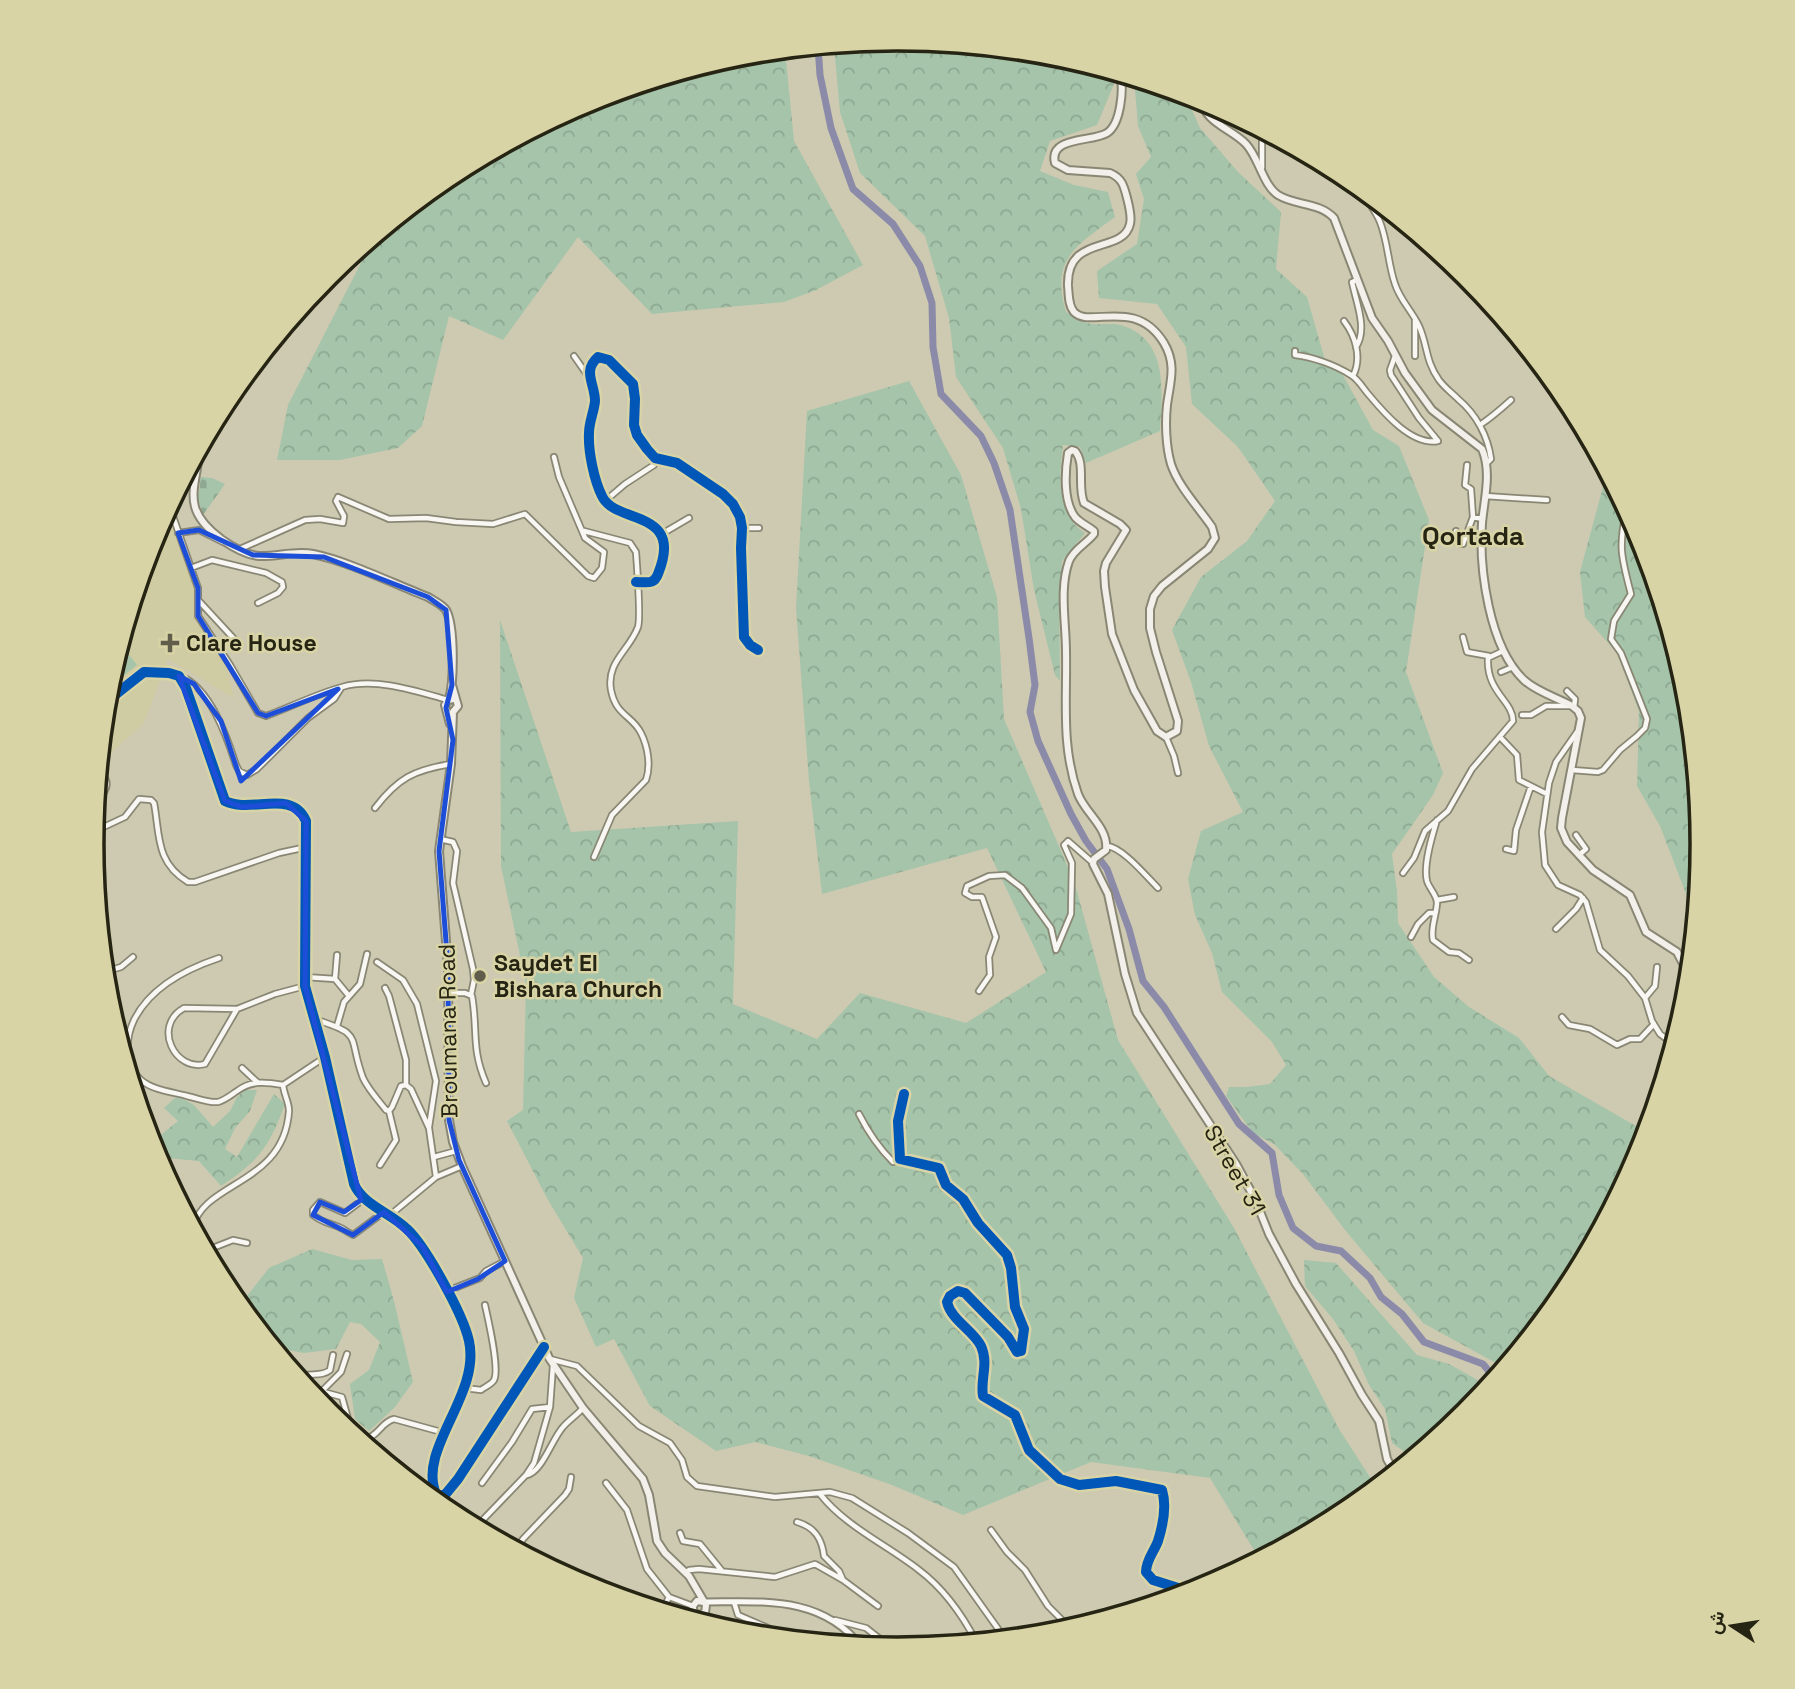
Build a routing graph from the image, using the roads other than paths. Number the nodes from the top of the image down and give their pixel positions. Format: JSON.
{"nodes":[{"id":1,"x":1121,"y":83,"type":"edge"},
{"id":2,"x":1209,"y":115,"type":"edge"},
{"id":3,"x":1262,"y":140,"type":"edge"},
{"id":4,"x":1262,"y":168,"type":"junction"},
{"id":5,"x":1371,"y":208,"type":"edge"},
{"id":6,"x":1357,"y":280,"type":"junction"},
{"id":7,"x":1415,"y":318,"type":"junction"},
{"id":8,"x":1344,"y":321,"type":"dead end"},
{"id":9,"x":1356,"y":347,"type":"junction"},
{"id":10,"x":1295,"y":351,"type":"dead end"},
{"id":11,"x":1396,"y":355,"type":"junction"},
{"id":12,"x":574,"y":356,"type":"dead end"},
{"id":13,"x":1415,"y":356,"type":"dead end"},
{"id":14,"x":589,"y":376,"type":"junction"},
{"id":15,"x":1353,"y":376,"type":"junction"},
{"id":16,"x":1511,"y":400,"type":"dead end"},
{"id":17,"x":1480,"y":425,"type":"junction"},
{"id":18,"x":554,"y":457,"type":"dead end"},
{"id":19,"x":655,"y":458,"type":"junction"},
{"id":20,"x":1486,"y":464,"type":"junction"},
{"id":21,"x":1467,"y":465,"type":"dead end"},
{"id":22,"x":196,"y":473,"type":"edge"},
{"id":23,"x":1485,"y":496,"type":"junction"},
{"id":24,"x":1547,"y":500,"type":"dead end"},
{"id":25,"x":605,"y":501,"type":"junction"},
{"id":26,"x":1473,"y":517,"type":"junction"},
{"id":27,"x":689,"y":518,"type":"dead end"},
{"id":28,"x":174,"y":519,"type":"edge"},
{"id":29,"x":1483,"y":519,"type":"junction"},
{"id":30,"x":1623,"y":524,"type":"edge"},
{"id":31,"x":742,"y":528,"type":"junction"},
{"id":32,"x":759,"y":528,"type":"dead end"},
{"id":33,"x":583,"y":531,"type":"junction"},
{"id":34,"x":1456,"y":531,"type":"dead end"},
{"id":35,"x":178,"y":533,"type":"junction"},
{"id":36,"x":660,"y":535,"type":"junction"},
{"id":37,"x":227,"y":543,"type":"junction"},
{"id":38,"x":240,"y":550,"type":"junction"},
{"id":39,"x":191,"y":568,"type":"junction"},
{"id":40,"x":636,"y":582,"type":"junction"},
{"id":41,"x":198,"y":600,"type":"junction"},
{"id":42,"x":258,"y":603,"type":"dead end"},
{"id":43,"x":1464,"y":637,"type":"dead end"},
{"id":44,"x":235,"y":640,"type":"dead end"},
{"id":45,"x":758,"y":650,"type":"dead end"},
{"id":46,"x":1503,"y":651,"type":"junction"},
{"id":47,"x":1490,"y":656,"type":"junction"},
{"id":48,"x":1514,"y":667,"type":"junction"},
{"id":49,"x":1501,"y":672,"type":"dead end"},
{"id":50,"x":179,"y":676,"type":"junction"},
{"id":51,"x":342,"y":686,"type":"junction"},
{"id":52,"x":1567,"y":691,"type":"dead end"},
{"id":53,"x":119,"y":692,"type":"edge"},
{"id":54,"x":450,"y":705,"type":"junction"},
{"id":55,"x":1573,"y":707,"type":"junction"},
{"id":56,"x":1522,"y":715,"type":"dead end"},
{"id":57,"x":1579,"y":728,"type":"junction"},
{"id":58,"x":1166,"y":737,"type":"junction"},
{"id":59,"x":1500,"y":737,"type":"junction"},
{"id":60,"x":451,"y":764,"type":"junction"},
{"id":61,"x":1572,"y":770,"type":"junction"},
{"id":62,"x":1178,"y":773,"type":"dead end"},
{"id":63,"x":1531,"y":786,"type":"junction"},
{"id":64,"x":1547,"y":794,"type":"junction"},
{"id":65,"x":375,"y":808,"type":"dead end"},
{"id":66,"x":1437,"y":820,"type":"junction"},
{"id":67,"x":104,"y":827,"type":"edge"},
{"id":68,"x":1576,"y":835,"type":"dead end"},
{"id":69,"x":440,"y":839,"type":"junction"},
{"id":70,"x":307,"y":847,"type":"junction"},
{"id":71,"x":1105,"y":849,"type":"junction"},
{"id":72,"x":1506,"y":849,"type":"dead end"},
{"id":73,"x":1579,"y":855,"type":"junction"},
{"id":74,"x":594,"y":856,"type":"dead end"},
{"id":75,"x":1093,"y":861,"type":"junction"},
{"id":76,"x":1403,"y":873,"type":"dead end"},
{"id":77,"x":1158,"y":888,"type":"dead end"},
{"id":78,"x":1454,"y":897,"type":"dead end"},
{"id":79,"x":1583,"y":898,"type":"junction"},
{"id":80,"x":1437,"y":900,"type":"junction"},
{"id":81,"x":1434,"y":913,"type":"junction"},
{"id":82,"x":1556,"y":929,"type":"dead end"},
{"id":83,"x":1411,"y":937,"type":"dead end"},
{"id":84,"x":368,"y":954,"type":"dead end"},
{"id":85,"x":337,"y":955,"type":"dead end"},
{"id":86,"x":133,"y":957,"type":"dead end"},
{"id":87,"x":219,"y":958,"type":"dead end"},
{"id":88,"x":1469,"y":960,"type":"dead end"},
{"id":89,"x":1682,"y":961,"type":"edge"},
{"id":90,"x":377,"y":962,"type":"dead end"},
{"id":91,"x":114,"y":967,"type":"edge"},
{"id":92,"x":1657,"y":967,"type":"dead end"},
{"id":93,"x":304,"y":977,"type":"junction"},
{"id":94,"x":335,"y":979,"type":"junction"},
{"id":95,"x":305,"y":986,"type":"junction"},
{"id":96,"x":385,"y":988,"type":"dead end"},
{"id":97,"x":979,"y":990,"type":"dead end"},
{"id":98,"x":449,"y":993,"type":"junction"},
{"id":99,"x":471,"y":995,"type":"junction"},
{"id":100,"x":349,"y":996,"type":"junction"},
{"id":101,"x":1645,"y":998,"type":"junction"},
{"id":102,"x":237,"y":1009,"type":"junction"},
{"id":103,"x":1562,"y":1017,"type":"dead end"},
{"id":104,"x":314,"y":1019,"type":"junction"},
{"id":105,"x":1654,"y":1024,"type":"junction"},
{"id":106,"x":337,"y":1026,"type":"junction"},
{"id":107,"x":128,"y":1039,"type":"edge"},
{"id":108,"x":1667,"y":1039,"type":"edge"},
{"id":109,"x":324,"y":1057,"type":"junction"},
{"id":110,"x":243,"y":1068,"type":"dead end"},
{"id":111,"x":139,"y":1077,"type":"edge"},
{"id":112,"x":257,"y":1082,"type":"junction"},
{"id":113,"x":486,"y":1083,"type":"dead end"},
{"id":114,"x":283,"y":1085,"type":"junction"},
{"id":115,"x":406,"y":1085,"type":"junction"},
{"id":116,"x":904,"y":1094,"type":"dead end"},
{"id":117,"x":389,"y":1111,"type":"junction"},
{"id":118,"x":859,"y":1114,"type":"dead end"},
{"id":119,"x":429,"y":1128,"type":"junction"},
{"id":120,"x":456,"y":1151,"type":"junction"},
{"id":121,"x":434,"y":1157,"type":"junction"},
{"id":122,"x":901,"y":1159,"type":"junction"},
{"id":123,"x":380,"y":1165,"type":"dead end"},
{"id":124,"x":462,"y":1166,"type":"junction"},
{"id":125,"x":436,"y":1177,"type":"junction"},
{"id":126,"x":365,"y":1198,"type":"junction"},
{"id":127,"x":387,"y":1214,"type":"junction"},
{"id":128,"x":197,"y":1216,"type":"edge"},
{"id":129,"x":247,"y":1243,"type":"dead end"},
{"id":130,"x":214,"y":1247,"type":"edge"},
{"id":131,"x":505,"y":1261,"type":"junction"},
{"id":132,"x":447,"y":1292,"type":"junction"},
{"id":133,"x":485,"y":1306,"type":"dead end"},
{"id":134,"x":544,"y":1347,"type":"junction"},
{"id":135,"x":347,"y":1354,"type":"dead end"},
{"id":136,"x":333,"y":1355,"type":"dead end"},
{"id":137,"x":551,"y":1362,"type":"junction"},
{"id":138,"x":307,"y":1375,"type":"edge"},
{"id":139,"x":465,"y":1388,"type":"junction"},
{"id":140,"x":322,"y":1391,"type":"edge"},
{"id":141,"x":324,"y":1393,"type":"edge"},
{"id":142,"x":550,"y":1407,"type":"junction"},
{"id":143,"x":583,"y":1408,"type":"junction"},
{"id":144,"x":346,"y":1415,"type":"edge"},
{"id":145,"x":445,"y":1433,"type":"junction"},
{"id":146,"x":370,"y":1437,"type":"edge"},
{"id":147,"x":1391,"y":1466,"type":"edge"},
{"id":148,"x":526,"y":1475,"type":"junction"},
{"id":149,"x":571,"y":1477,"type":"dead end"},
{"id":150,"x":482,"y":1483,"type":"dead end"},
{"id":151,"x":606,"y":1483,"type":"dead end"},
{"id":152,"x":435,"y":1488,"type":"edge"},
{"id":153,"x":819,"y":1493,"type":"junction"},
{"id":154,"x":444,"y":1496,"type":"edge"},
{"id":155,"x":482,"y":1520,"type":"edge"},
{"id":156,"x":797,"y":1522,"type":"dead end"},
{"id":157,"x":991,"y":1530,"type":"dead end"},
{"id":158,"x":680,"y":1533,"type":"dead end"},
{"id":159,"x":521,"y":1543,"type":"edge"},
{"id":160,"x":723,"y":1571,"type":"junction"},
{"id":161,"x":686,"y":1572,"type":"junction"},
{"id":162,"x":843,"y":1580,"type":"junction"},
{"id":163,"x":694,"y":1586,"type":"junction"},
{"id":164,"x":1176,"y":1587,"type":"edge"},
{"id":165,"x":669,"y":1597,"type":"junction"},
{"id":166,"x":734,"y":1602,"type":"junction"},
{"id":167,"x":666,"y":1603,"type":"edge"},
{"id":168,"x":693,"y":1606,"type":"junction"},
{"id":169,"x":878,"y":1606,"type":"dead end"},
{"id":170,"x":690,"y":1610,"type":"edge"},
{"id":171,"x":700,"y":1613,"type":"edge"},
{"id":172,"x":700,"y":1613,"type":"edge"},
{"id":173,"x":702,"y":1613,"type":"edge"},
{"id":174,"x":701,"y":1614,"type":"edge"},
{"id":175,"x":835,"y":1620,"type":"junction"},
{"id":176,"x":1063,"y":1621,"type":"edge"},
{"id":177,"x":764,"y":1626,"type":"edge"},
{"id":178,"x":1000,"y":1631,"type":"edge"},
{"id":179,"x":972,"y":1634,"type":"edge"},
{"id":180,"x":852,"y":1637,"type":"edge"},
{"id":181,"x":878,"y":1638,"type":"edge"}],
"edges":[{"from":1,"to":58,"type":"main road"},
{"from":2,"to":4,"type":"main road"},
{"from":3,"to":4,"type":"street"},
{"from":4,"to":6,"type":"main road"},
{"from":5,"to":7,"type":"street"},
{"from":6,"to":9,"type":"street"},
{"from":6,"to":11,"type":"main road"},
{"from":7,"to":13,"type":"street"},
{"from":7,"to":17,"type":"street"},
{"from":8,"to":9,"type":"street"},
{"from":9,"to":15,"type":"street"},
{"from":10,"to":15,"type":"street"},
{"from":11,"to":15,"type":"street"},
{"from":11,"to":20,"type":"main road"},
{"from":12,"to":14,"type":"street"},
{"from":14,"to":19,"type":"street"},
{"from":14,"to":25,"type":"street"},
{"from":16,"to":17,"type":"street"},
{"from":17,"to":20,"type":"street"},
{"from":18,"to":33,"type":"street"},
{"from":19,"to":25,"type":"street"},
{"from":19,"to":31,"type":"street"},
{"from":20,"to":23,"type":"main road"},
{"from":21,"to":26,"type":"street"},
{"from":22,"to":37,"type":"main road","name":"Broumana Road"},
{"from":23,"to":24,"type":"street"},
{"from":23,"to":29,"type":"main road"},
{"from":25,"to":36,"type":"street"},
{"from":26,"to":29,"type":"street"},
{"from":26,"to":34,"type":"street"},
{"from":27,"to":36,"type":"street"},
{"from":28,"to":35,"type":"street"},
{"from":29,"to":46,"type":"main road"},
{"from":30,"to":61,"type":"street"},
{"from":31,"to":32,"type":"street"},
{"from":31,"to":45,"type":"street"},
{"from":33,"to":38,"type":"street"},
{"from":33,"to":40,"type":"street"},
{"from":35,"to":37,"type":"street"},
{"from":35,"to":39,"type":"street"},
{"from":36,"to":40,"type":"street"},
{"from":37,"to":38,"type":"main road","name":"Broumana Road"},
{"from":38,"to":54,"type":"main road","name":"Broumana Road"},
{"from":39,"to":41,"type":"street"},
{"from":39,"to":42,"type":"street"},
{"from":40,"to":74,"type":"street"},
{"from":41,"to":44,"type":"street"},
{"from":41,"to":51,"type":"street"},
{"from":43,"to":47,"type":"street"},
{"from":46,"to":47,"type":"street"},
{"from":46,"to":48,"type":"main road"},
{"from":47,"to":59,"type":"street"},
{"from":48,"to":49,"type":"street"},
{"from":48,"to":55,"type":"main road"},
{"from":50,"to":51,"type":"street"},
{"from":50,"to":53,"type":"street"},
{"from":50,"to":70,"type":"street"},
{"from":51,"to":54,"type":"street"},
{"from":52,"to":55,"type":"street"},
{"from":54,"to":60,"type":"main road","name":"Broumana Road"},
{"from":55,"to":56,"type":"street"},
{"from":55,"to":57,"type":"main road"},
{"from":57,"to":61,"type":"main road"},
{"from":57,"to":64,"type":"street"},
{"from":58,"to":62,"type":"street"},
{"from":58,"to":71,"type":"main road"},
{"from":59,"to":63,"type":"street"},
{"from":59,"to":66,"type":"street"},
{"from":60,"to":65,"type":"street"},
{"from":60,"to":69,"type":"main road","name":"Broumana Road"},
{"from":61,"to":73,"type":"main road"},
{"from":63,"to":64,"type":"street"},
{"from":63,"to":72,"type":"street"},
{"from":64,"to":79,"type":"street"},
{"from":66,"to":76,"type":"street"},
{"from":66,"to":80,"type":"street"},
{"from":67,"to":70,"type":"street"},
{"from":68,"to":73,"type":"street"},
{"from":69,"to":98,"type":"main road","name":"Broumana Road"},
{"from":69,"to":99,"type":"street"},
{"from":70,"to":93,"type":"street"},
{"from":71,"to":75,"type":"main road"},
{"from":71,"to":77,"type":"street"},
{"from":73,"to":89,"type":"main road"},
{"from":75,"to":97,"type":"street"},
{"from":75,"to":147,"type":"main road","name":"Street 31"},
{"from":78,"to":80,"type":"street"},
{"from":79,"to":82,"type":"street"},
{"from":79,"to":101,"type":"street"},
{"from":80,"to":81,"type":"street"},
{"from":81,"to":83,"type":"street"},
{"from":81,"to":88,"type":"street"},
{"from":84,"to":100,"type":"street"},
{"from":85,"to":94,"type":"street"},
{"from":86,"to":91,"type":"street"},
{"from":87,"to":107,"type":"street"},
{"from":90,"to":119,"type":"street"},
{"from":92,"to":101,"type":"street"},
{"from":93,"to":94,"type":"street"},
{"from":93,"to":95,"type":"street"},
{"from":94,"to":100,"type":"street"},
{"from":95,"to":102,"type":"street"},
{"from":95,"to":104,"type":"street"},
{"from":96,"to":115,"type":"street"},
{"from":98,"to":99,"type":"street"},
{"from":98,"to":120,"type":"main road","name":"Broumana Road"},
{"from":99,"to":113,"type":"street"},
{"from":100,"to":106,"type":"street"},
{"from":101,"to":105,"type":"street"},
{"from":102,"to":102,"type":"street"},
{"from":103,"to":105,"type":"street"},
{"from":104,"to":106,"type":"street"},
{"from":104,"to":109,"type":"street"},
{"from":105,"to":108,"type":"street"},
{"from":106,"to":117,"type":"street"},
{"from":109,"to":114,"type":"street"},
{"from":109,"to":126,"type":"street"},
{"from":110,"to":112,"type":"street"},
{"from":111,"to":112,"type":"street"},
{"from":112,"to":114,"type":"street"},
{"from":114,"to":128,"type":"street"},
{"from":115,"to":117,"type":"street"},
{"from":115,"to":119,"type":"street"},
{"from":116,"to":122,"type":"street"},
{"from":117,"to":123,"type":"street"},
{"from":118,"to":122,"type":"street"},
{"from":119,"to":121,"type":"street"},
{"from":120,"to":121,"type":"street"},
{"from":120,"to":124,"type":"main road","name":"Broumana Road"},
{"from":121,"to":125,"type":"street"},
{"from":122,"to":164,"type":"street"},
{"from":124,"to":125,"type":"street"},
{"from":124,"to":131,"type":"main road","name":"Broumana Road"},
{"from":125,"to":127,"type":"street"},
{"from":126,"to":127,"type":"street"},
{"from":126,"to":127,"type":"street"},
{"from":127,"to":132,"type":"street"},
{"from":129,"to":130,"type":"street"},
{"from":131,"to":132,"type":"street"},
{"from":131,"to":134,"type":"main road","name":"Broumana Road"},
{"from":132,"to":139,"type":"street"},
{"from":133,"to":139,"type":"street"},
{"from":134,"to":137,"type":"main road","name":"Broumana Road"},
{"from":134,"to":154,"type":"street"},
{"from":135,"to":140,"type":"street"},
{"from":136,"to":138,"type":"street"},
{"from":137,"to":142,"type":"street"},
{"from":137,"to":143,"type":"main road","name":"Broumana Road"},
{"from":137,"to":153,"type":"street"},
{"from":139,"to":145,"type":"street"},
{"from":141,"to":144,"type":"street"},
{"from":142,"to":148,"type":"street"},
{"from":142,"to":150,"type":"street"},
{"from":143,"to":148,"type":"street"},
{"from":143,"to":161,"type":"main road","name":"Broumana Road"},
{"from":145,"to":146,"type":"street"},
{"from":145,"to":152,"type":"street"},
{"from":148,"to":155,"type":"street"},
{"from":149,"to":159,"type":"street"},
{"from":151,"to":165,"type":"street"},
{"from":153,"to":178,"type":"street"},
{"from":153,"to":179,"type":"street"},
{"from":156,"to":162,"type":"street"},
{"from":157,"to":176,"type":"street"},
{"from":158,"to":160,"type":"street"},
{"from":160,"to":161,"type":"street"},
{"from":160,"to":162,"type":"street"},
{"from":161,"to":163,"type":"main road","name":"Broumana Road"},
{"from":162,"to":169,"type":"street"},
{"from":163,"to":168,"type":"main road"},
{"from":163,"to":174,"type":"main road","name":"Broumana Road"},
{"from":165,"to":167,"type":"street"},
{"from":165,"to":168,"type":"street"},
{"from":166,"to":173,"type":"street"},
{"from":166,"to":175,"type":"street"},
{"from":166,"to":177,"type":"street"},
{"from":168,"to":170,"type":"main road"},
{"from":168,"to":171,"type":"main road"},
{"from":168,"to":172,"type":"main road"},
{"from":175,"to":180,"type":"street"},
{"from":175,"to":181,"type":"street"}]}
